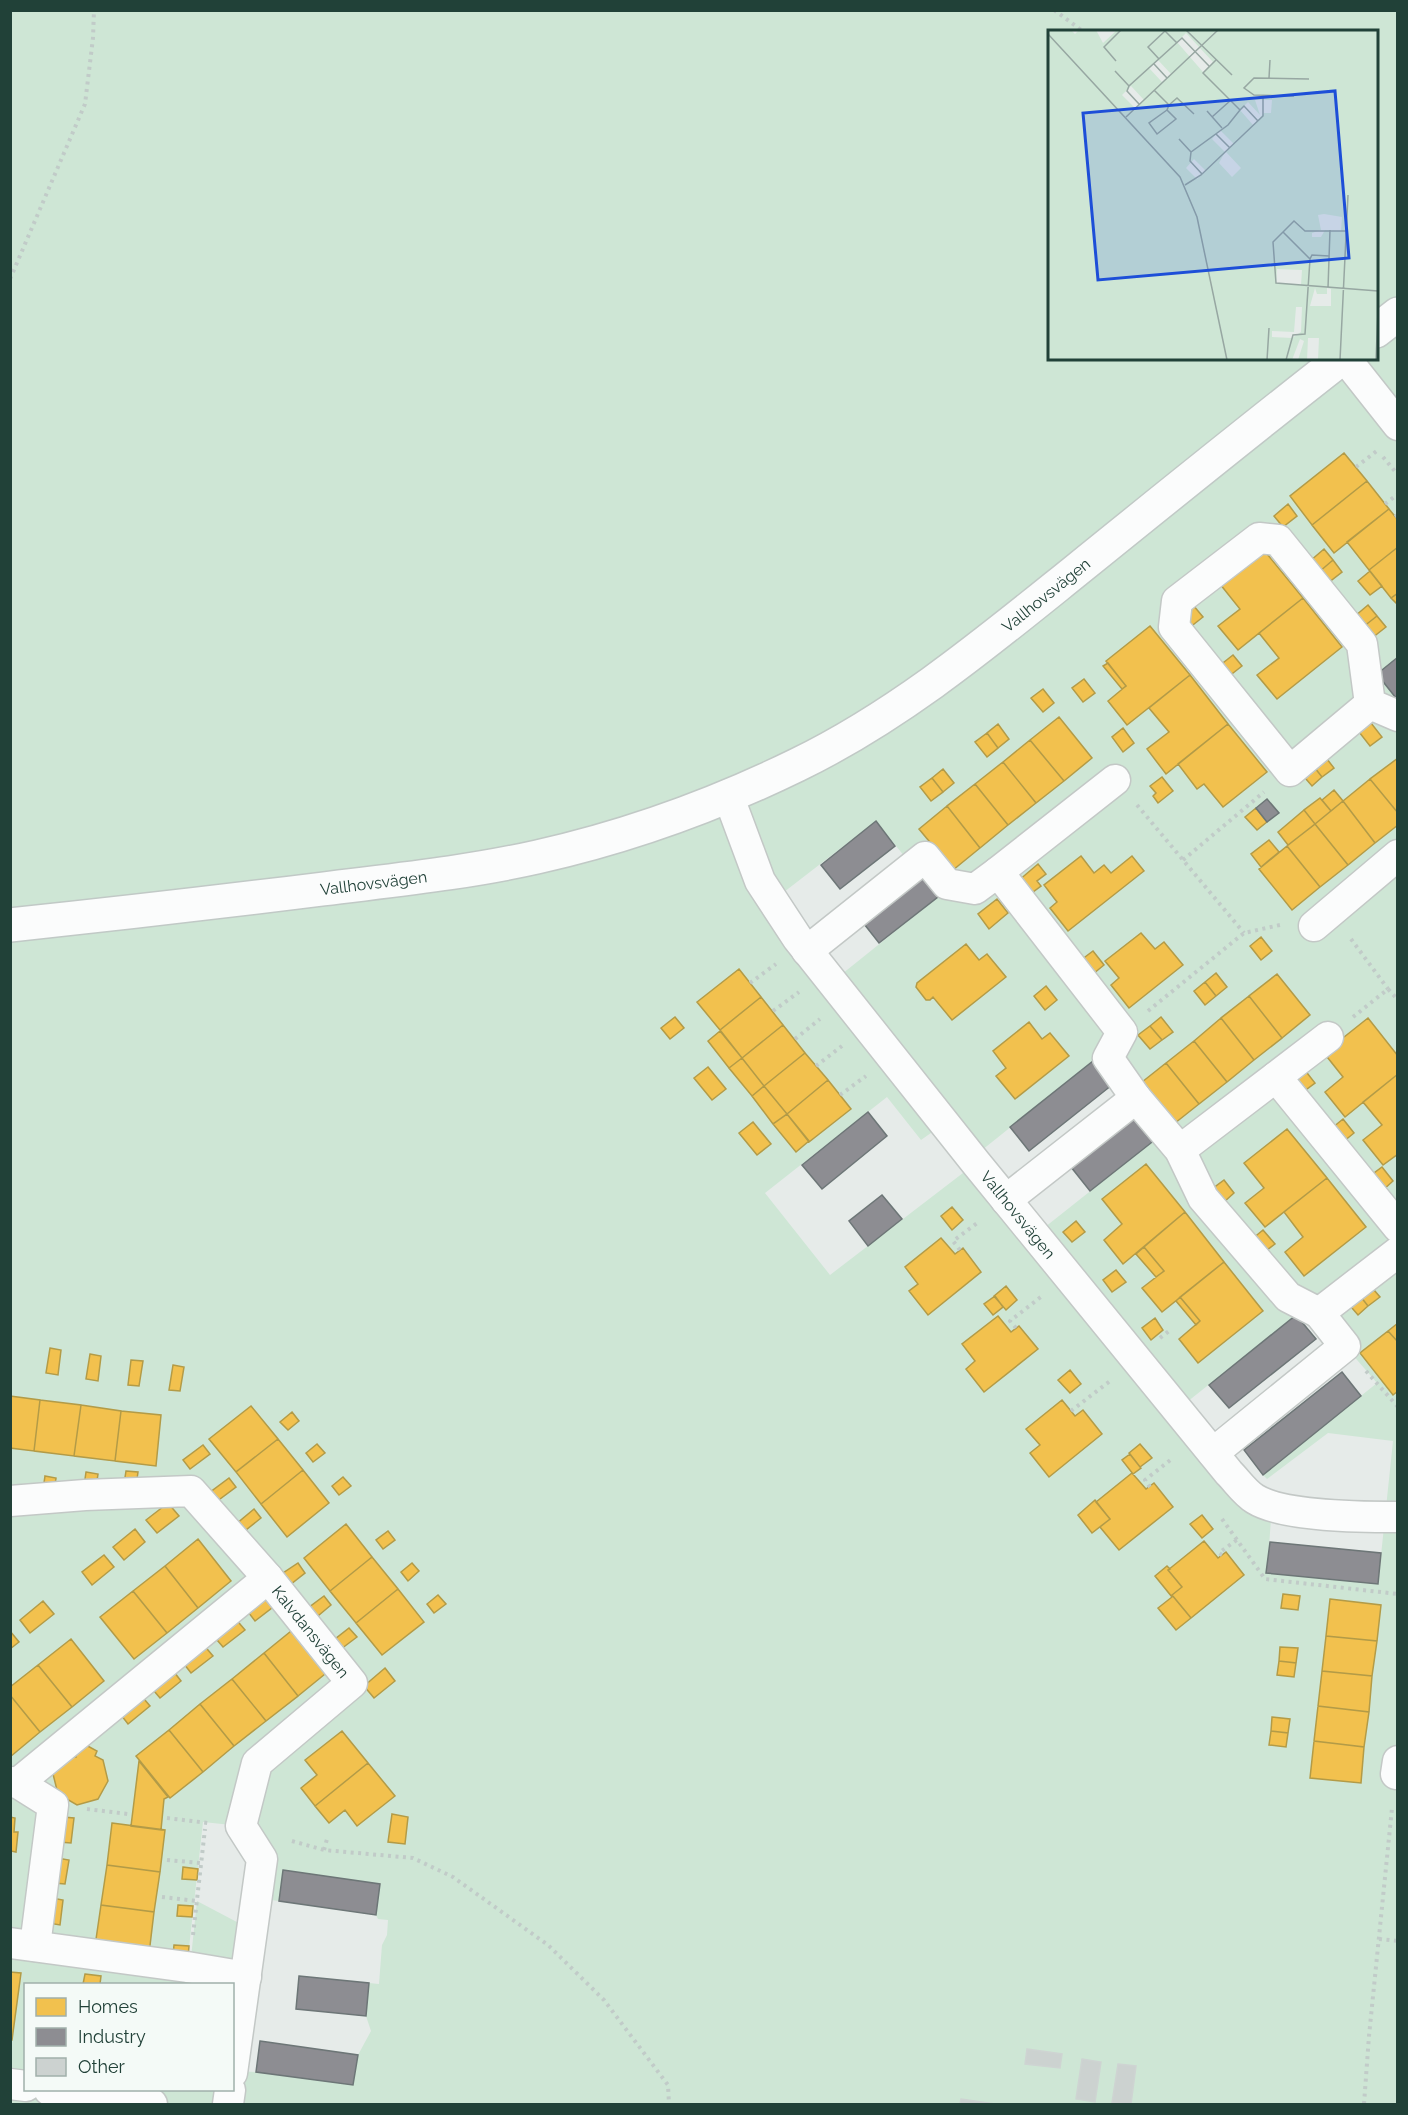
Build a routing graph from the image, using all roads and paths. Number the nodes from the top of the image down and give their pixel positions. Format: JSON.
{"nodes":[{"id":1,"x":94,"y":10,"type":"edge"},
{"id":2,"x":1054,"y":10,"type":"edge"},
{"id":3,"x":1080,"y":30,"type":"edge"},
{"id":4,"x":10,"y":279,"type":"edge"},
{"id":5,"x":1398,"y":314,"type":"edge"},
{"id":6,"x":1378,"y":330,"type":"edge"},
{"id":7,"x":1340,"y":360,"type":"edge"},
{"id":8,"x":1345,"y":360,"type":"edge"},
{"id":9,"x":1398,"y":425,"type":"edge"},
{"id":10,"x":1378,"y":450,"type":"dead end"},
{"id":11,"x":1356,"y":467,"type":"dead end"},
{"id":12,"x":1398,"y":494,"type":"edge"},
{"id":13,"x":1385,"y":504,"type":"dead end"},
{"id":14,"x":1370,"y":704,"type":"junction"},
{"id":15,"x":1398,"y":716,"type":"edge"},
{"id":16,"x":1290,"y":771,"type":"junction"},
{"id":17,"x":1115,"y":780,"type":"joint"},
{"id":18,"x":728,"y":795,"type":"junction"},
{"id":19,"x":1398,"y":855,"type":"edge"},
{"id":20,"x":1183,"y":860,"type":"junction"},
{"id":21,"x":998,"y":872,"type":"junction"},
{"id":22,"x":10,"y":925,"type":"edge"},
{"id":23,"x":1314,"y":926,"type":"junction"},
{"id":24,"x":1245,"y":933,"type":"junction"},
{"id":25,"x":796,"y":955,"type":"junction"},
{"id":26,"x":750,"y":983,"type":"dead end"},
{"id":27,"x":806,"y":987,"type":"dead end"},
{"id":28,"x":1388,"y":989,"type":"junction"},
{"id":29,"x":1398,"y":1000,"type":"edge"},
{"id":30,"x":773,"y":1011,"type":"dead end"},
{"id":31,"x":826,"y":1015,"type":"dead end"},
{"id":32,"x":1122,"y":1032,"type":"junction"},
{"id":33,"x":1328,"y":1037,"type":"joint"},
{"id":34,"x":795,"y":1039,"type":"dead end"},
{"id":35,"x":847,"y":1042,"type":"dead end"},
{"id":36,"x":816,"y":1066,"type":"dead end"},
{"id":37,"x":869,"y":1073,"type":"dead end"},
{"id":38,"x":1276,"y":1077,"type":"junction"},
{"id":39,"x":840,"y":1095,"type":"dead end"},
{"id":40,"x":1136,"y":1098,"type":"junction"},
{"id":41,"x":1180,"y":1150,"type":"junction"},
{"id":42,"x":1006,"y":1200,"type":"junction"},
{"id":43,"x":983,"y":1219,"type":"dead end"},
{"id":44,"x":1398,"y":1227,"type":"edge"},
{"id":45,"x":960,"y":1250,"type":"dead end"},
{"id":46,"x":1398,"y":1252,"type":"edge"},
{"id":47,"x":1043,"y":1295,"type":"dead end"},
{"id":48,"x":1319,"y":1313,"type":"junction"},
{"id":49,"x":1016,"y":1328,"type":"dead end"},
{"id":50,"x":1345,"y":1346,"type":"junction"},
{"id":51,"x":1110,"y":1381,"type":"dead end"},
{"id":52,"x":1398,"y":1407,"type":"edge"},
{"id":53,"x":1071,"y":1411,"type":"dead end"},
{"id":54,"x":1213,"y":1453,"type":"junction"},
{"id":55,"x":1173,"y":1458,"type":"dead end"},
{"id":56,"x":1150,"y":1487,"type":"dead end"},
{"id":57,"x":10,"y":1501,"type":"edge"},
{"id":58,"x":1398,"y":1517,"type":"edge"},
{"id":59,"x":1238,"y":1539,"type":"dead end"},
{"id":60,"x":1222,"y":1555,"type":"dead end"},
{"id":61,"x":268,"y":1578,"type":"junction"},
{"id":62,"x":1397,"y":1767,"type":"edge"},
{"id":63,"x":14,"y":1783,"type":"edge"},
{"id":64,"x":53,"y":1805,"type":"junction"},
{"id":65,"x":128,"y":1814,"type":"dead end"},
{"id":66,"x":167,"y":1818,"type":"dead end"},
{"id":67,"x":206,"y":1823,"type":"junction"},
{"id":68,"x":241,"y":1826,"type":"junction"},
{"id":69,"x":327,"y":1839,"type":"dead end"},
{"id":70,"x":324,"y":1850,"type":"junction"},
{"id":71,"x":167,"y":1860,"type":"dead end"},
{"id":72,"x":201,"y":1863,"type":"junction"},
{"id":73,"x":162,"y":1897,"type":"dead end"},
{"id":74,"x":197,"y":1900,"type":"junction"},
{"id":75,"x":1378,"y":1939,"type":"junction"},
{"id":76,"x":1398,"y":1941,"type":"edge"},
{"id":77,"x":23,"y":1944,"type":"edge"},
{"id":78,"x":190,"y":1967,"type":"junction"},
{"id":79,"x":246,"y":1977,"type":"junction"},
{"id":80,"x":234,"y":2059,"type":"edge"},
{"id":81,"x":56,"y":2091,"type":"edge"},
{"id":82,"x":152,"y":2104,"type":"edge"},
{"id":83,"x":669,"y":2104,"type":"edge"},
{"id":84,"x":1364,"y":2104,"type":"edge"}],
"edges":[{"from":1,"to":4,"type":"path"},
{"from":2,"to":3,"type":"path"},
{"from":5,"to":6,"type":"street"},
{"from":7,"to":18,"type":"street","name":"Vallhovsvägen"},
{"from":8,"to":9,"type":"street","name":"Vallhovsvägen"},
{"from":10,"to":11,"type":"path"},
{"from":12,"to":13,"type":"path"},
{"from":14,"to":15,"type":"street"},
{"from":14,"to":16,"type":"street"},
{"from":14,"to":16,"type":"street"},
{"from":16,"to":20,"type":"path"},
{"from":17,"to":20,"type":"path"},
{"from":17,"to":21,"type":"street"},
{"from":18,"to":22,"type":"street","name":"Vallhovsvägen"},
{"from":18,"to":25,"type":"street","name":"Vallhovsvägen"},
{"from":19,"to":23,"type":"street"},
{"from":20,"to":24,"type":"path"},
{"from":21,"to":25,"type":"street"},
{"from":21,"to":32,"type":"street"},
{"from":23,"to":24,"type":"path"},
{"from":23,"to":28,"type":"path"},
{"from":24,"to":32,"type":"path"},
{"from":25,"to":26,"type":"path"},
{"from":25,"to":42,"type":"street","name":"Vallhovsvägen"},
{"from":27,"to":30,"type":"path"},
{"from":28,"to":29,"type":"path"},
{"from":28,"to":33,"type":"path"},
{"from":31,"to":34,"type":"path"},
{"from":32,"to":40,"type":"street"},
{"from":33,"to":38,"type":"street"},
{"from":35,"to":36,"type":"path"},
{"from":37,"to":39,"type":"path"},
{"from":38,"to":41,"type":"street"},
{"from":38,"to":44,"type":"street"},
{"from":40,"to":41,"type":"street"},
{"from":40,"to":42,"type":"street"},
{"from":41,"to":48,"type":"street"},
{"from":42,"to":54,"type":"street","name":"Vallhovsvägen"},
{"from":43,"to":45,"type":"path"},
{"from":46,"to":48,"type":"street"},
{"from":47,"to":49,"type":"path"},
{"from":48,"to":50,"type":"street"},
{"from":50,"to":52,"type":"path"},
{"from":50,"to":54,"type":"street"},
{"from":51,"to":53,"type":"path"},
{"from":54,"to":58,"type":"street","name":"Vallhovsvägen"},
{"from":55,"to":56,"type":"path"},
{"from":57,"to":61,"type":"street","name":"Kalvdansvägen"},
{"from":59,"to":60,"type":"path"},
{"from":61,"to":63,"type":"street"},
{"from":61,"to":68,"type":"street","name":"Kalvdansvägen"},
{"from":62,"to":75,"type":"path"},
{"from":63,"to":64,"type":"street"},
{"from":64,"to":65,"type":"path"},
{"from":64,"to":77,"type":"street"},
{"from":66,"to":67,"type":"path"},
{"from":67,"to":68,"type":"path"},
{"from":67,"to":72,"type":"path"},
{"from":68,"to":70,"type":"path"},
{"from":68,"to":79,"type":"street"},
{"from":69,"to":70,"type":"path"},
{"from":70,"to":83,"type":"path"},
{"from":71,"to":72,"type":"path"},
{"from":72,"to":74,"type":"path"},
{"from":73,"to":74,"type":"path"},
{"from":74,"to":78,"type":"path"},
{"from":75,"to":76,"type":"path"},
{"from":75,"to":84,"type":"path"},
{"from":77,"to":78,"type":"street"},
{"from":78,"to":79,"type":"street"},
{"from":79,"to":80,"type":"street"},
{"from":81,"to":82,"type":"street"}]}
